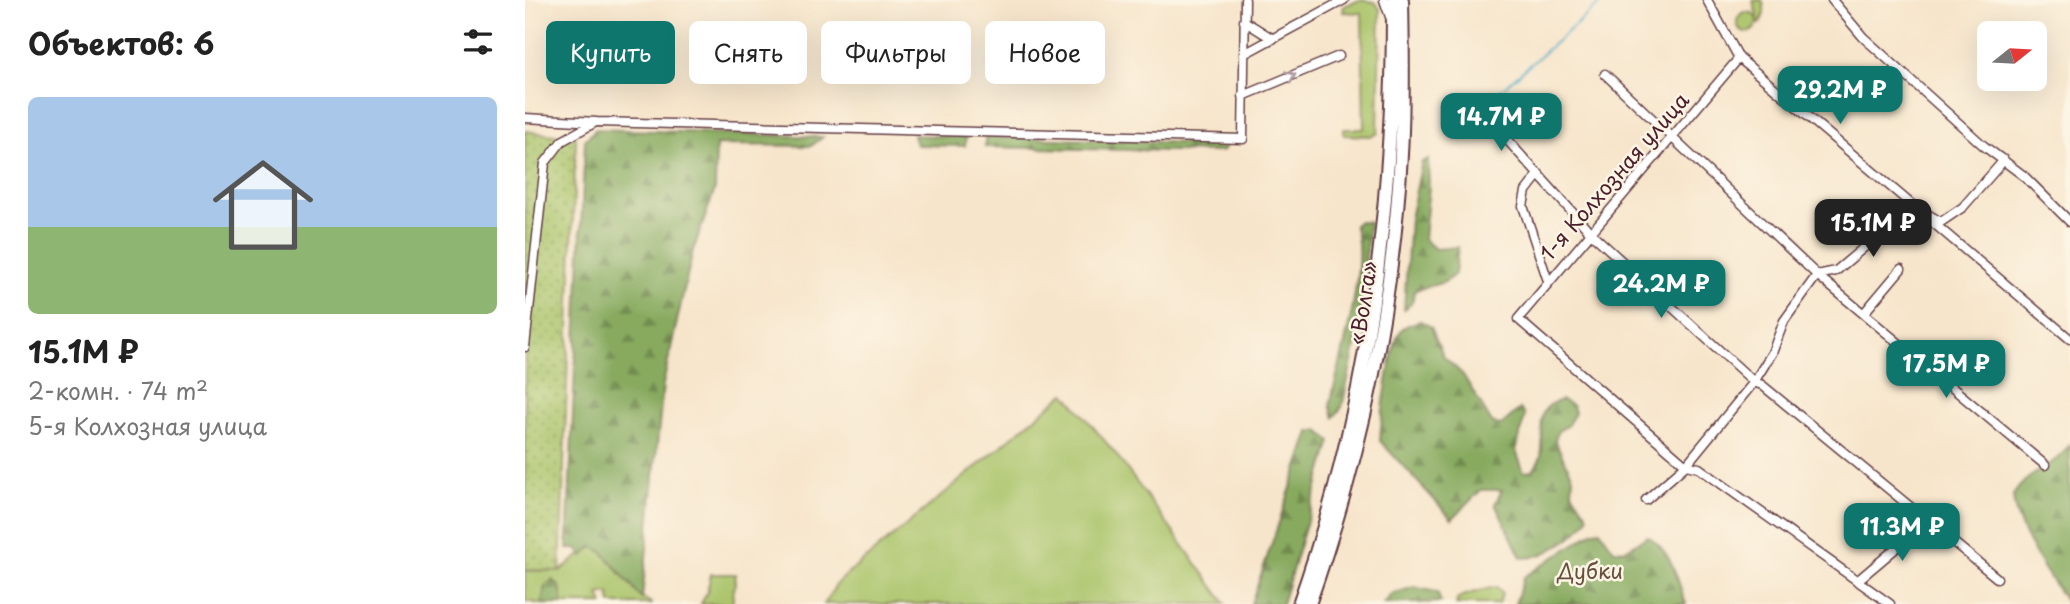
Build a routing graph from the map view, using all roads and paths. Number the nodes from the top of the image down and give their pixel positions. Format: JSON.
{"nodes":[{"id":1,"x":1245,"y":0,"type":"edge"},
{"id":2,"x":1344,"y":0,"type":"edge"},
{"id":3,"x":1384,"y":0,"type":"edge"},
{"id":4,"x":1393,"y":0,"type":"edge"},
{"id":5,"x":1402,"y":0,"type":"edge"},
{"id":6,"x":1707,"y":0,"type":"edge"},
{"id":7,"x":1832,"y":0,"type":"edge"},
{"id":8,"x":1244,"y":21,"type":"junction"},
{"id":9,"x":1394,"y":30,"type":"junction"},
{"id":10,"x":1273,"y":39,"type":"junction"},
{"id":11,"x":1244,"y":54,"type":"junction"},
{"id":12,"x":1339,"y":56,"type":"dead end"},
{"id":13,"x":1739,"y":58,"type":"junction"},
{"id":14,"x":1605,"y":74,"type":"dead end"},
{"id":15,"x":1243,"y":96,"type":"junction"},
{"id":16,"x":1483,"y":113,"type":"dead end"},
{"id":17,"x":525,"y":118,"type":"edge"},
{"id":18,"x":597,"y":122,"type":"junction"},
{"id":19,"x":1672,"y":140,"type":"junction"},
{"id":20,"x":2004,"y":160,"type":"junction"},
{"id":21,"x":1539,"y":174,"type":"junction"},
{"id":22,"x":1912,"y":207,"type":"junction"},
{"id":23,"x":1922,"y":215,"type":"junction"},
{"id":24,"x":2070,"y":222,"type":"edge"},
{"id":25,"x":1591,"y":233,"type":"junction"},
{"id":26,"x":1901,"y":269,"type":"dead end"},
{"id":27,"x":1817,"y":275,"type":"junction"},
{"id":28,"x":1548,"y":281,"type":"junction"},
{"id":29,"x":1864,"y":313,"type":"junction"},
{"id":30,"x":2070,"y":339,"type":"edge"},
{"id":31,"x":525,"y":347,"type":"edge"},
{"id":32,"x":1753,"y":382,"type":"junction"},
{"id":33,"x":1686,"y":465,"type":"junction"},
{"id":34,"x":2045,"y":465,"type":"dead end"},
{"id":35,"x":1646,"y":500,"type":"dead end"},
{"id":36,"x":1927,"y":522,"type":"junction"},
{"id":37,"x":1997,"y":578,"type":"dead end"},
{"id":38,"x":1857,"y":581,"type":"junction"},
{"id":39,"x":1299,"y":604,"type":"edge"},
{"id":40,"x":1309,"y":604,"type":"edge"},
{"id":41,"x":1890,"y":604,"type":"edge"}],
"edges":[{"from":1,"to":8,"type":"street"},
{"from":2,"to":10,"type":"street"},
{"from":3,"to":9,"type":"street"},
{"from":4,"to":9,"type":"highway"},
{"from":5,"to":40,"type":"highway","name":"«Волга»"},
{"from":6,"to":13,"type":"street"},
{"from":7,"to":20,"type":"street"},
{"from":8,"to":10,"type":"street"},
{"from":8,"to":11,"type":"street"},
{"from":9,"to":39,"type":"highway","name":"«Волга»"},
{"from":10,"to":11,"type":"street"},
{"from":11,"to":15,"type":"street"},
{"from":15,"to":12,"type":"street","one_way":true},
{"from":13,"to":19,"type":"street","name":"1-я Колхозная улица"},
{"from":13,"to":22,"type":"street"},
{"from":14,"to":19,"type":"street"},
{"from":15,"to":18,"type":"street"},
{"from":16,"to":21,"type":"street"},
{"from":17,"to":18,"type":"street"},
{"from":18,"to":31,"type":"street"},
{"from":19,"to":25,"type":"street","name":"1-я Колхозная улица"},
{"from":19,"to":27,"type":"street"},
{"from":20,"to":23,"type":"street"},
{"from":20,"to":24,"type":"street"},
{"from":21,"to":25,"type":"street"},
{"from":21,"to":28,"type":"street"},
{"from":22,"to":23,"type":"street"},
{"from":22,"to":27,"type":"street"},
{"from":23,"to":30,"type":"street"},
{"from":25,"to":28,"type":"street","name":"1-я Колхозная улица"},
{"from":25,"to":32,"type":"street"},
{"from":26,"to":29,"type":"street"},
{"from":27,"to":29,"type":"street"},
{"from":27,"to":32,"type":"street"},
{"from":28,"to":33,"type":"street","name":"1-я Колхозная улица"},
{"from":29,"to":34,"type":"street"},
{"from":32,"to":33,"type":"street"},
{"from":32,"to":36,"type":"street"},
{"from":33,"to":35,"type":"street"},
{"from":33,"to":38,"type":"street"},
{"from":36,"to":37,"type":"street"},
{"from":36,"to":38,"type":"street"},
{"from":38,"to":41,"type":"street"}]}
